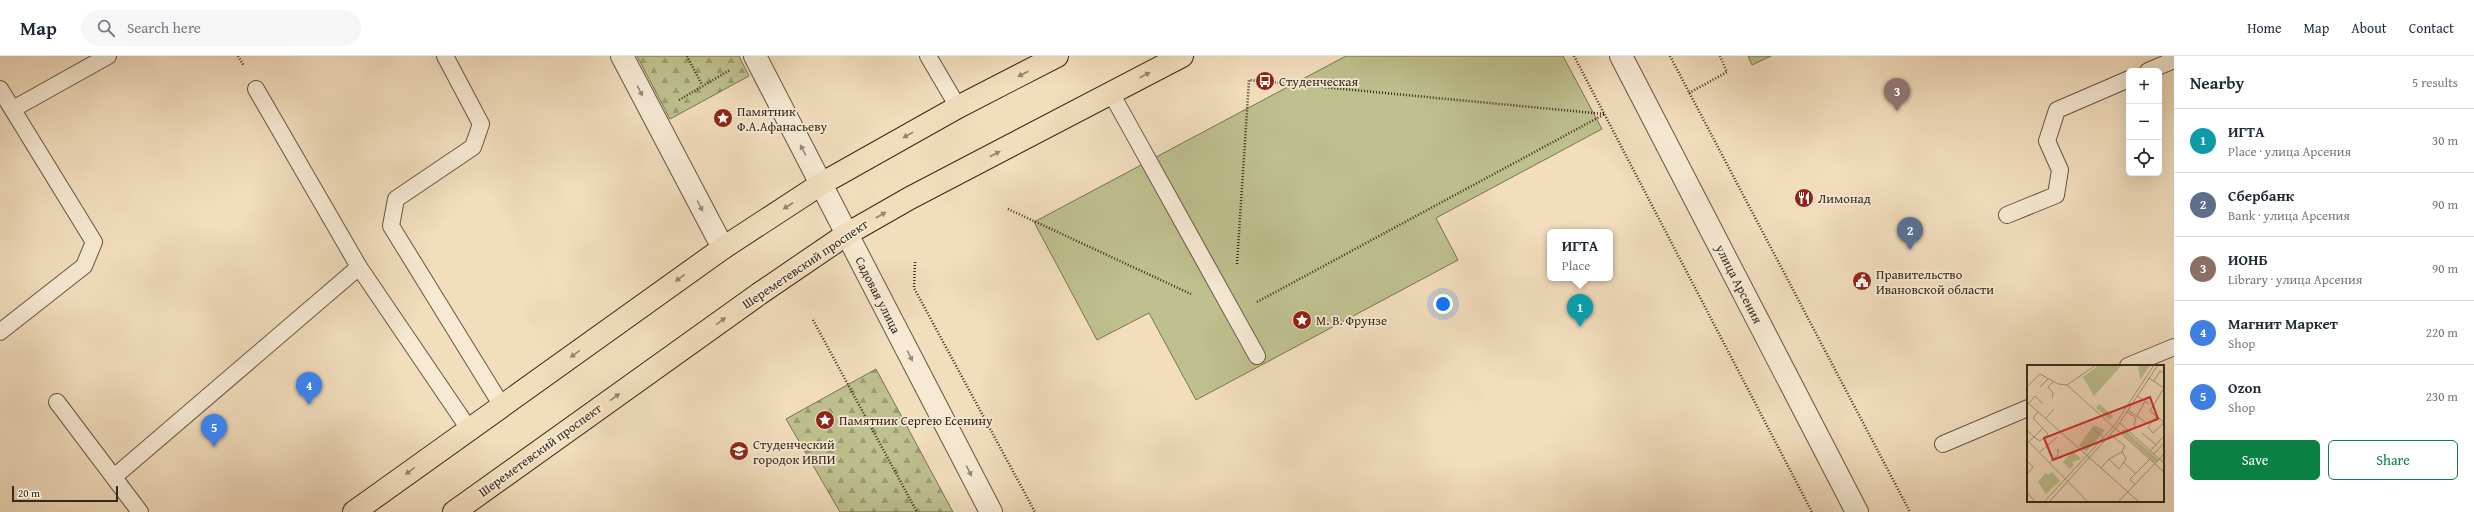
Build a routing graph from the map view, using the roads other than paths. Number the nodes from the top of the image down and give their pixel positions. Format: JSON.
{"nodes":[{"id":1,"x":108,"y":56,"type":"edge"},
{"id":2,"x":445,"y":56,"type":"edge"},
{"id":3,"x":622,"y":56,"type":"edge"},
{"id":4,"x":755,"y":56,"type":"edge"},
{"id":5,"x":928,"y":56,"type":"edge"},
{"id":6,"x":1057,"y":56,"type":"edge"},
{"id":7,"x":1182,"y":56,"type":"edge"},
{"id":8,"x":1621,"y":56,"type":"edge"},
{"id":9,"x":2174,"y":60,"type":"edge"},
{"id":10,"x":2155,"y":68,"type":"edge"},
{"id":11,"x":2126,"y":80,"type":"edge"},
{"id":12,"x":0,"y":89,"type":"edge"},
{"id":13,"x":256,"y":89,"type":"dead end"},
{"id":14,"x":1111,"y":93,"type":"junction"},
{"id":15,"x":958,"y":107,"type":"junction"},
{"id":16,"x":12,"y":109,"type":"junction"},
{"id":17,"x":821,"y":184,"type":"junction"},
{"id":18,"x":2006,"y":215,"type":"dead end"},
{"id":19,"x":847,"y":234,"type":"junction"},
{"id":20,"x":723,"y":248,"type":"junction"},
{"id":21,"x":359,"y":267,"type":"junction"},
{"id":22,"x":0,"y":332,"type":"edge"},
{"id":23,"x":2174,"y":347,"type":"edge"},
{"id":24,"x":1257,"y":356,"type":"dead end"},
{"id":25,"x":2130,"y":365,"type":"edge"},
{"id":26,"x":57,"y":402,"type":"dead end"},
{"id":27,"x":502,"y":406,"type":"junction"},
{"id":28,"x":2027,"y":408,"type":"edge"},
{"id":29,"x":469,"y":429,"type":"junction"},
{"id":30,"x":1944,"y":444,"type":"dead end"},
{"id":31,"x":114,"y":476,"type":"junction"},
{"id":32,"x":140,"y":512,"type":"edge"},
{"id":33,"x":354,"y":512,"type":"edge"},
{"id":34,"x":454,"y":512,"type":"edge"},
{"id":35,"x":991,"y":512,"type":"edge"},
{"id":36,"x":1857,"y":512,"type":"edge"}],
"edges":[{"from":1,"to":16,"type":"lane"},
{"from":2,"to":27,"type":"lane"},
{"from":3,"to":20,"type":"street","one_way":true},
{"from":17,"to":4,"type":"street","name":"Садовая улица","one_way":true},
{"from":5,"to":15,"type":"lane"},
{"from":6,"to":15,"type":"main road","one_way":true},
{"from":14,"to":7,"type":"main road","name":"Шереметевский проспект","one_way":true},
{"from":8,"to":36,"type":"street","name":"улица Арсения"},
{"from":9,"to":10,"type":"lane"},
{"from":11,"to":18,"type":"lane"},
{"from":12,"to":16,"type":"lane"},
{"from":13,"to":21,"type":"lane"},
{"from":19,"to":14,"type":"main road","name":"Шереметевский проспект","one_way":true},
{"from":14,"to":24,"type":"lane"},
{"from":15,"to":17,"type":"main road","one_way":true},
{"from":16,"to":22,"type":"lane"},
{"from":17,"to":19,"type":"street","name":"Садовая улица"},
{"from":17,"to":20,"type":"main road","one_way":true},
{"from":34,"to":19,"type":"main road","name":"Шереметевский проспект","one_way":true},
{"from":19,"to":35,"type":"street","name":"Садовая улица","one_way":true},
{"from":20,"to":27,"type":"main road","one_way":true},
{"from":21,"to":29,"type":"lane"},
{"from":21,"to":31,"type":"lane"},
{"from":23,"to":25,"type":"lane"},
{"from":26,"to":31,"type":"lane"},
{"from":27,"to":29,"type":"main road"},
{"from":28,"to":30,"type":"lane"},
{"from":29,"to":33,"type":"main road","one_way":true},
{"from":31,"to":32,"type":"lane"}]}
